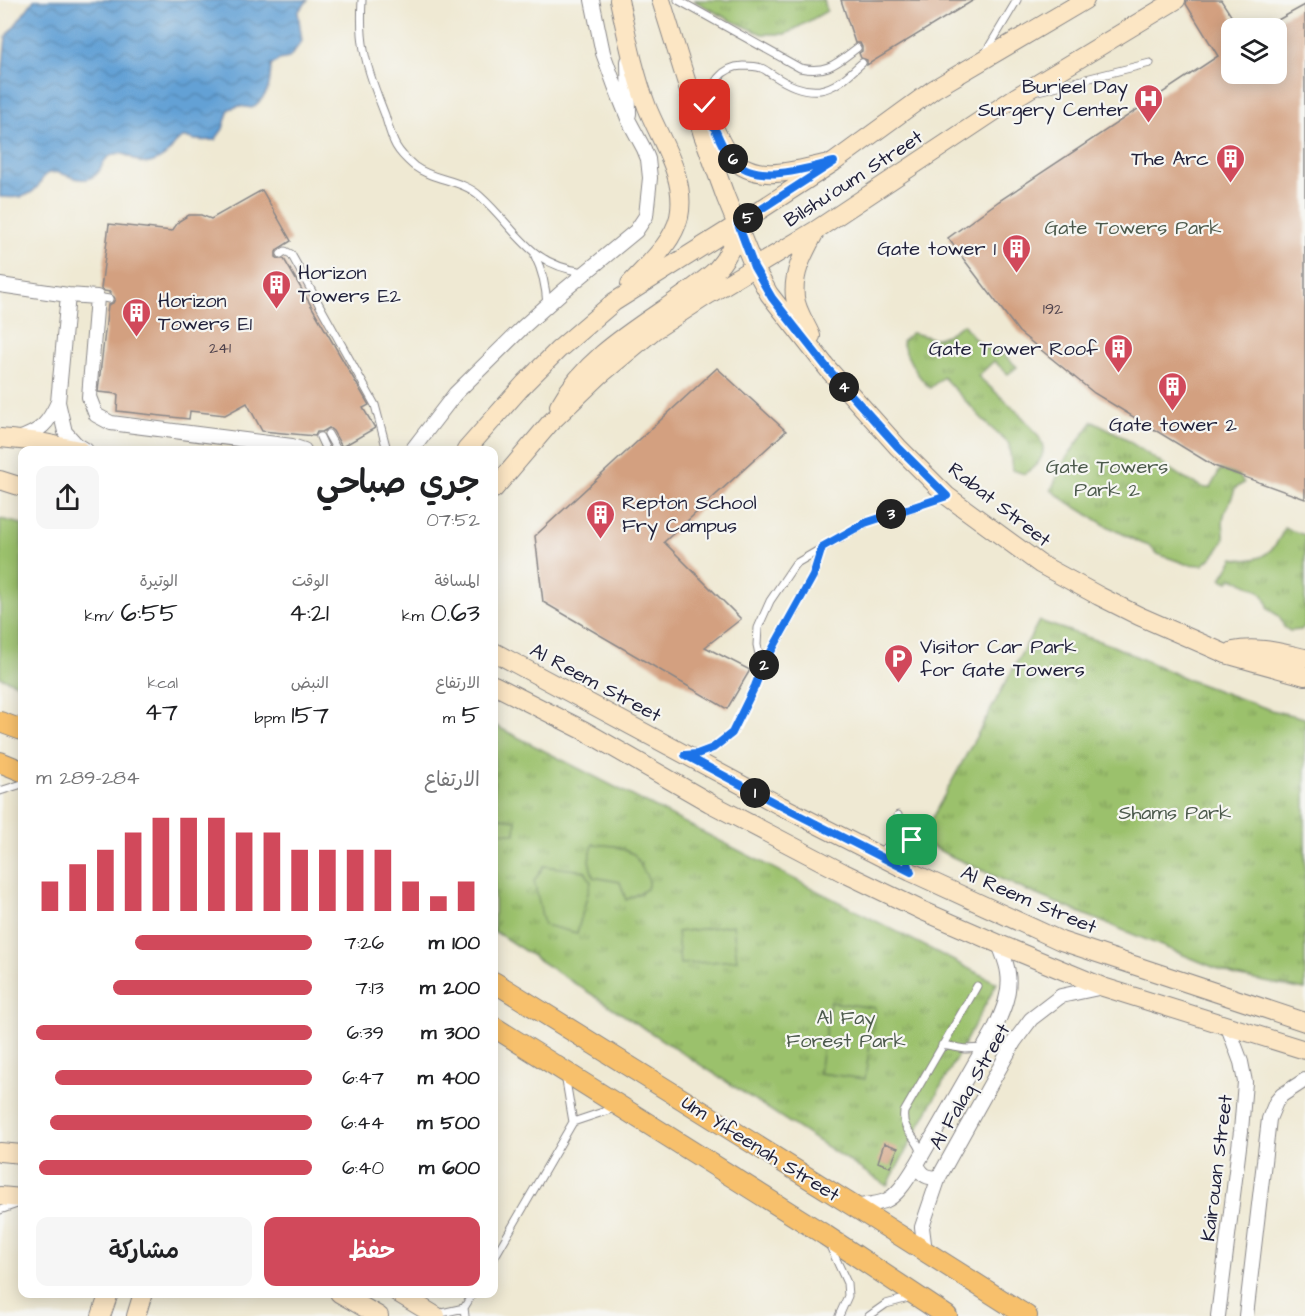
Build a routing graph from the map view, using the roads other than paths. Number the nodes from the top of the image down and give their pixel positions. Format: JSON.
{"nodes":[{"id":1,"x":362,"y":0,"type":"edge"},
{"id":2,"x":592,"y":0,"type":"edge"},
{"id":3,"x":619,"y":0,"type":"edge"},
{"id":4,"x":661,"y":0,"type":"edge"},
{"id":5,"x":678,"y":0,"type":"edge"},
{"id":6,"x":1017,"y":0,"type":"edge"},
{"id":7,"x":1085,"y":0,"type":"edge"},
{"id":8,"x":1176,"y":0,"type":"edge"},
{"id":9,"x":625,"y":26,"type":"junction"},
{"id":10,"x":857,"y":48,"type":"dead end"},
{"id":11,"x":980,"y":62,"type":"junction"},
{"id":12,"x":862,"y":63,"type":"dead end"},
{"id":13,"x":1150,"y":63,"type":"dead end"},
{"id":14,"x":1016,"y":97,"type":"junction"},
{"id":15,"x":705,"y":105,"type":"junction"},
{"id":16,"x":629,"y":121,"type":"junction"},
{"id":17,"x":834,"y":162,"type":"junction"},
{"id":18,"x":738,"y":224,"type":"junction"},
{"id":19,"x":816,"y":230,"type":"junction"},
{"id":20,"x":281,"y":254,"type":"dead end"},
{"id":21,"x":534,"y":254,"type":"junction"},
{"id":22,"x":754,"y":267,"type":"junction"},
{"id":23,"x":586,"y":272,"type":"junction"},
{"id":24,"x":0,"y":285,"type":"edge"},
{"id":25,"x":68,"y":295,"type":"junction"},
{"id":26,"x":614,"y":302,"type":"junction"},
{"id":27,"x":547,"y":305,"type":"junction"},
{"id":28,"x":828,"y":369,"type":"junction"},
{"id":29,"x":58,"y":402,"type":"junction"},
{"id":30,"x":550,"y":423,"type":"junction"},
{"id":31,"x":9,"y":439,"type":"edge"},
{"id":32,"x":54,"y":446,"type":"edge"},
{"id":33,"x":79,"y":446,"type":"edge"},
{"id":34,"x":292,"y":446,"type":"edge"},
{"id":35,"x":325,"y":446,"type":"edge"},
{"id":36,"x":334,"y":446,"type":"edge"},
{"id":37,"x":383,"y":446,"type":"edge"},
{"id":38,"x":415,"y":446,"type":"edge"},
{"id":39,"x":470,"y":446,"type":"edge"},
{"id":40,"x":0,"y":480,"type":"edge"},
{"id":41,"x":498,"y":484,"type":"edge"},
{"id":42,"x":18,"y":485,"type":"edge"},
{"id":43,"x":18,"y":486,"type":"edge"},
{"id":44,"x":0,"y":491,"type":"edge"},
{"id":45,"x":947,"y":496,"type":"junction"},
{"id":46,"x":822,"y":547,"type":"junction"},
{"id":47,"x":498,"y":648,"type":"edge"},
{"id":48,"x":498,"y":654,"type":"edge"},
{"id":49,"x":1226,"y":654,"type":"junction"},
{"id":50,"x":1305,"y":658,"type":"edge"},
{"id":51,"x":520,"y":667,"type":"junction"},
{"id":52,"x":762,"y":668,"type":"junction"},
{"id":53,"x":1305,"y":676,"type":"edge"},
{"id":54,"x":498,"y":688,"type":"edge"},
{"id":55,"x":0,"y":722,"type":"edge"},
{"id":56,"x":18,"y":729,"type":"edge"},
{"id":57,"x":685,"y":755,"type":"junction"},
{"id":58,"x":0,"y":762,"type":"edge"},
{"id":59,"x":18,"y":769,"type":"edge"},
{"id":60,"x":18,"y":785,"type":"edge"},
{"id":61,"x":0,"y":791,"type":"edge"},
{"id":62,"x":898,"y":814,"type":"dead end"},
{"id":63,"x":922,"y":820,"type":"dead end"},
{"id":64,"x":872,"y":852,"type":"junction"},
{"id":65,"x":911,"y":872,"type":"junction"},
{"id":66,"x":999,"y":944,"type":"junction"},
{"id":67,"x":498,"y":984,"type":"edge"},
{"id":68,"x":977,"y":986,"type":"dead end"},
{"id":69,"x":1103,"y":987,"type":"junction"},
{"id":70,"x":1305,"y":1022,"type":"edge"},
{"id":71,"x":1228,"y":1027,"type":"junction"},
{"id":72,"x":498,"y":1030,"type":"edge"},
{"id":73,"x":994,"y":1030,"type":"junction"},
{"id":74,"x":1014,"y":1042,"type":"junction"},
{"id":75,"x":942,"y":1045,"type":"junction"},
{"id":76,"x":984,"y":1048,"type":"junction"},
{"id":77,"x":1305,"y":1050,"type":"edge"},
{"id":78,"x":565,"y":1072,"type":"junction"},
{"id":79,"x":1305,"y":1080,"type":"edge"},
{"id":80,"x":619,"y":1107,"type":"junction"},
{"id":81,"x":573,"y":1122,"type":"junction"},
{"id":82,"x":1241,"y":1131,"type":"junction"},
{"id":83,"x":1267,"y":1137,"type":"junction"},
{"id":84,"x":0,"y":1152,"type":"edge"},
{"id":85,"x":18,"y":1154,"type":"edge"},
{"id":86,"x":920,"y":1159,"type":"junction"},
{"id":87,"x":939,"y":1177,"type":"junction"},
{"id":88,"x":0,"y":1184,"type":"edge"},
{"id":89,"x":18,"y":1185,"type":"edge"},
{"id":90,"x":0,"y":1196,"type":"edge"},
{"id":91,"x":18,"y":1199,"type":"edge"},
{"id":92,"x":18,"y":1202,"type":"edge"},
{"id":93,"x":855,"y":1207,"type":"junction"},
{"id":94,"x":0,"y":1210,"type":"edge"},
{"id":95,"x":825,"y":1235,"type":"junction"},
{"id":96,"x":498,"y":1251,"type":"edge"},
{"id":97,"x":925,"y":1251,"type":"junction"},
{"id":98,"x":916,"y":1296,"type":"junction"},
{"id":99,"x":348,"y":1298,"type":"edge"},
{"id":100,"x":406,"y":1298,"type":"edge"},
{"id":101,"x":471,"y":1298,"type":"edge"},
{"id":102,"x":465,"y":1312,"type":"edge"},
{"id":103,"x":435,"y":1315,"type":"edge"},
{"id":104,"x":379,"y":1316,"type":"edge"},
{"id":105,"x":838,"y":1316,"type":"edge"},
{"id":106,"x":869,"y":1316,"type":"edge"},
{"id":107,"x":947,"y":1316,"type":"edge"},
{"id":108,"x":1027,"y":1316,"type":"edge"},
{"id":109,"x":1218,"y":1316,"type":"edge"},
{"id":110,"x":1246,"y":1316,"type":"edge"}],
"edges":[{"from":1,"to":21,"type":"lane"},
{"from":2,"to":16,"type":"street"},
{"from":3,"to":9,"type":"main road"},
{"from":4,"to":15,"type":"main road"},
{"from":4,"to":18,"type":"main road","name":"Rabat Street"},
{"from":5,"to":10,"type":"lane"},
{"from":6,"to":11,"type":"lane"},
{"from":7,"to":11,"type":"main road","name":"Bilshu'oum Street"},
{"from":8,"to":14,"type":"main road","name":"Bilshu'oum Street"},
{"from":9,"to":16,"type":"street"},
{"from":9,"to":26,"type":"main road"},
{"from":11,"to":17,"type":"main road","name":"Bilshu'oum Street"},
{"from":12,"to":15,"type":"lane"},
{"from":13,"to":14,"type":"lane"},
{"from":14,"to":19,"type":"main road","name":"Bilshu'oum Street"},
{"from":15,"to":17,"type":"main road"},
{"from":16,"to":23,"type":"street"},
{"from":17,"to":18,"type":"main road","name":"Bilshu'oum Street"},
{"from":18,"to":22,"type":"main road","name":"Rabat Street"},
{"from":18,"to":26,"type":"main road","name":"Bilshu'oum Street"},
{"from":18,"to":30,"type":"main road"},
{"from":19,"to":22,"type":"main road","name":"Bilshu'oum Street"},
{"from":19,"to":28,"type":"main road"},
{"from":20,"to":37,"type":"lane"},
{"from":21,"to":23,"type":"lane"},
{"from":21,"to":27,"type":"lane"},
{"from":22,"to":28,"type":"main road","name":"Rabat Street"},
{"from":22,"to":30,"type":"main road","name":"Bilshu'oum Street"},
{"from":23,"to":27,"type":"street"},
{"from":24,"to":25,"type":"street"},
{"from":25,"to":29,"type":"street"},
{"from":25,"to":34,"type":"street"},
{"from":26,"to":39,"type":"main road","name":"Bilshu'oum Street"},
{"from":27,"to":38,"type":"street"},
{"from":28,"to":45,"type":"main road","name":"Rabat Street"},
{"from":29,"to":31,"type":"street"},
{"from":29,"to":33,"type":"street"},
{"from":30,"to":41,"type":"main road","name":"Bilshu'oum Street"},
{"from":31,"to":32,"type":"main road"},
{"from":35,"to":36,"type":"lane"},
{"from":40,"to":42,"type":"main road"},
{"from":43,"to":44,"type":"lane"},
{"from":45,"to":46,"type":"lane"},
{"from":45,"to":49,"type":"main road","name":"Rabat Street"},
{"from":46,"to":52,"type":"lane"},
{"from":46,"to":52,"type":"lane"},
{"from":47,"to":51,"type":"main road"},
{"from":48,"to":51,"type":"main road","name":"Al Reem Street"},
{"from":49,"to":50,"type":"main road"},
{"from":49,"to":53,"type":"main road","name":"Rabat Street"},
{"from":51,"to":57,"type":"main road","name":"Al Reem Street"},
{"from":52,"to":57,"type":"lane"},
{"from":54,"to":66,"type":"main road"},
{"from":55,"to":56,"type":"main road"},
{"from":57,"to":64,"type":"main road","name":"Al Reem Street"},
{"from":58,"to":59,"type":"main road"},
{"from":60,"to":61,"type":"lane"},
{"from":62,"to":64,"type":"lane"},
{"from":63,"to":65,"type":"lane"},
{"from":64,"to":65,"type":"main road","name":"Al Reem Street"},
{"from":65,"to":70,"type":"main road","name":"Al Reem Street"},
{"from":66,"to":69,"type":"main road"},
{"from":66,"to":73,"type":"street","name":"Al Falaq Street"},
{"from":67,"to":93,"type":"main road","name":"Um Yifeenah Street"},
{"from":68,"to":75,"type":"lane"},
{"from":69,"to":71,"type":"main road"},
{"from":69,"to":74,"type":"street","name":"Al Falaq Street"},
{"from":71,"to":77,"type":"main road"},
{"from":71,"to":82,"type":"street","name":"Kairouan Street"},
{"from":72,"to":78,"type":"main road","name":"Um Yifeenah Street"},
{"from":73,"to":74,"type":"street"},
{"from":73,"to":76,"type":"street","name":"Al Falaq Street"},
{"from":74,"to":87,"type":"street","name":"Al Falaq Street"},
{"from":75,"to":76,"type":"lane"},
{"from":75,"to":86,"type":"lane"},
{"from":76,"to":86,"type":"street","name":"Al Falaq Street"},
{"from":78,"to":80,"type":"main road","name":"Um Yifeenah Street"},
{"from":78,"to":81,"type":"lane"},
{"from":79,"to":83,"type":"street"},
{"from":80,"to":81,"type":"lane"},
{"from":80,"to":95,"type":"main road","name":"Um Yifeenah Street"},
{"from":81,"to":96,"type":"lane"},
{"from":82,"to":83,"type":"street"},
{"from":82,"to":109,"type":"street","name":"Kairouan Street"},
{"from":83,"to":110,"type":"street"},
{"from":84,"to":85,"type":"main road"},
{"from":86,"to":87,"type":"street"},
{"from":86,"to":93,"type":"street","name":"Al Falaq Street"},
{"from":87,"to":97,"type":"street","name":"Al Falaq Street"},
{"from":88,"to":89,"type":"main road"},
{"from":90,"to":91,"type":"main road"},
{"from":92,"to":94,"type":"lane"},
{"from":93,"to":97,"type":"main road","name":"Um Yifeenah Street"},
{"from":95,"to":98,"type":"main road","name":"Um Yifeenah Street"},
{"from":95,"to":105,"type":"lane"},
{"from":97,"to":108,"type":"main road","name":"Um Yifeenah Street"},
{"from":98,"to":106,"type":"lane"},
{"from":98,"to":107,"type":"main road","name":"Um Yifeenah Street"},
{"from":99,"to":104,"type":"main road"},
{"from":100,"to":103,"type":"main road"},
{"from":101,"to":102,"type":"lane"},
{"from":102,"to":103,"type":"lane"}]}
